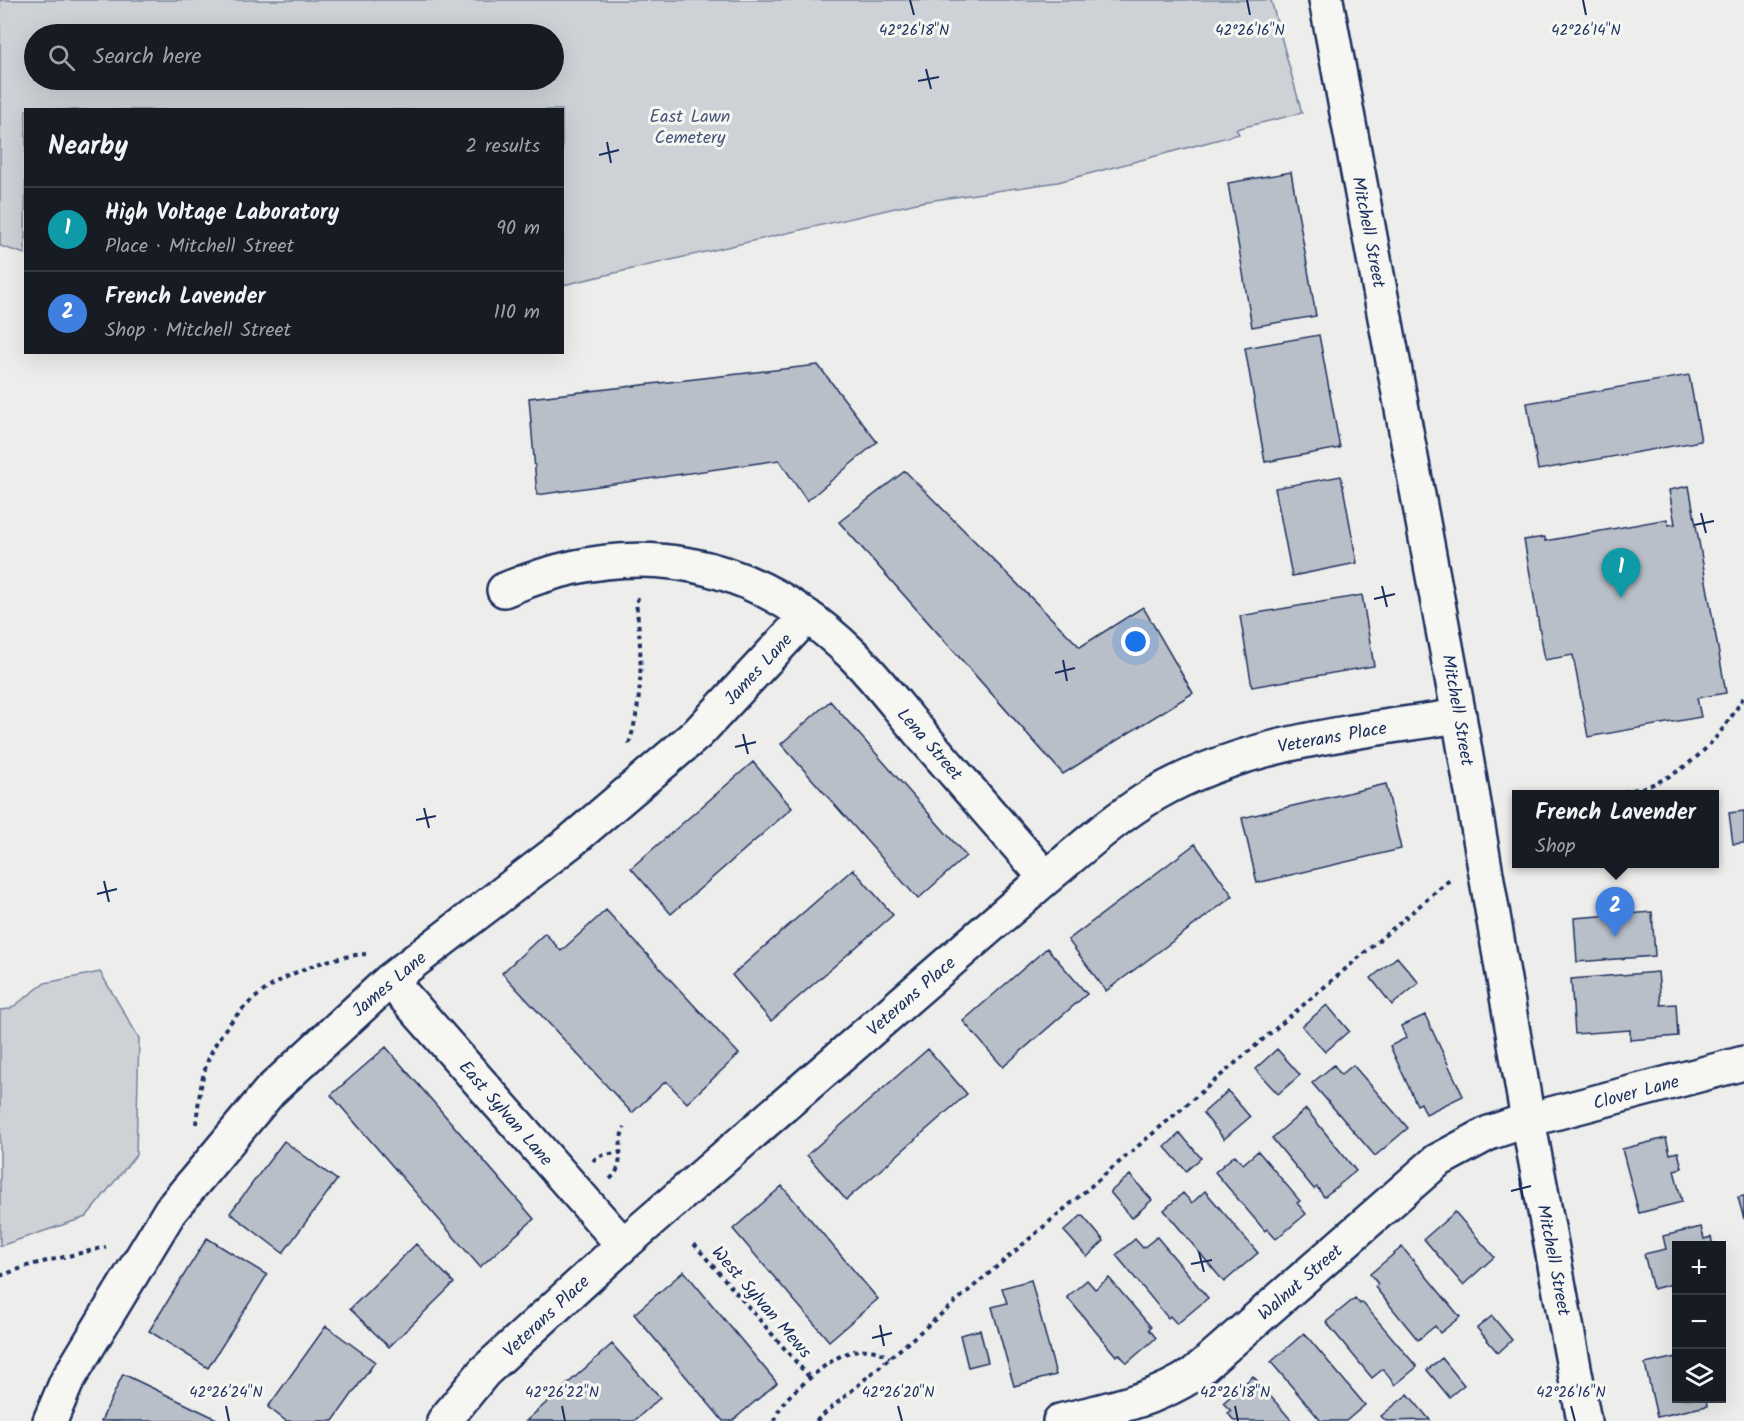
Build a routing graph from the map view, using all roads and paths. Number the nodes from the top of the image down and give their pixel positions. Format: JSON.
{"nodes":[{"id":1,"x":1326,"y":0,"type":"edge"},
{"id":2,"x":504,"y":590,"type":"dead end"},
{"id":3,"x":646,"y":591,"type":"dead end"},
{"id":4,"x":807,"y":616,"type":"junction"},
{"id":5,"x":1744,"y":696,"type":"edge"},
{"id":6,"x":1459,"y":716,"type":"junction"},
{"id":7,"x":629,"y":747,"type":"dead end"},
{"id":8,"x":1632,"y":790,"type":"edge"},
{"id":9,"x":1046,"y":878,"type":"junction"},
{"id":10,"x":1449,"y":881,"type":"dead end"},
{"id":11,"x":382,"y":967,"type":"junction"},
{"id":12,"x":1744,"y":1063,"type":"edge"},
{"id":13,"x":1528,"y":1120,"type":"junction"},
{"id":14,"x":625,"y":1127,"type":"dead end"},
{"id":15,"x":195,"y":1133,"type":"dead end"},
{"id":16,"x":622,"y":1152,"type":"junction"},
{"id":17,"x":590,"y":1163,"type":"dead end"},
{"id":18,"x":607,"y":1182,"type":"dead end"},
{"id":19,"x":112,"y":1244,"type":"dead end"},
{"id":20,"x":694,"y":1244,"type":"dead end"},
{"id":21,"x":623,"y":1245,"type":"junction"},
{"id":22,"x":0,"y":1276,"type":"edge"},
{"id":23,"x":890,"y":1358,"type":"junction"},
{"id":24,"x":810,"y":1378,"type":"junction"},
{"id":25,"x":50,"y":1421,"type":"edge"},
{"id":26,"x":444,"y":1421,"type":"edge"},
{"id":27,"x":775,"y":1421,"type":"edge"},
{"id":28,"x":816,"y":1421,"type":"edge"},
{"id":29,"x":1060,"y":1421,"type":"edge"},
{"id":30,"x":1584,"y":1421,"type":"edge"}],
"edges":[{"from":1,"to":6,"type":"street","name":"Mitchell Street"},
{"from":2,"to":4,"type":"street","name":"Lena Street"},
{"from":3,"to":7,"type":"path"},
{"from":4,"to":9,"type":"street","name":"Lena Street"},
{"from":4,"to":11,"type":"street","name":"James Lane"},
{"from":5,"to":8,"type":"path"},
{"from":6,"to":9,"type":"street","name":"Veterans Place"},
{"from":6,"to":13,"type":"street","name":"Mitchell Street"},
{"from":9,"to":21,"type":"street","name":"Veterans Place"},
{"from":10,"to":23,"type":"path"},
{"from":11,"to":15,"type":"path"},
{"from":11,"to":21,"type":"street","name":"East Sylvan Lane"},
{"from":11,"to":25,"type":"street","name":"James Lane"},
{"from":12,"to":13,"type":"street","name":"Clover Lane"},
{"from":13,"to":29,"type":"street","name":"Walnut Street"},
{"from":13,"to":30,"type":"street","name":"Mitchell Street"},
{"from":14,"to":16,"type":"path"},
{"from":16,"to":17,"type":"path"},
{"from":16,"to":18,"type":"path"},
{"from":19,"to":22,"type":"path"},
{"from":20,"to":24,"type":"path","name":"West Sylvan Mews"},
{"from":21,"to":26,"type":"street","name":"Veterans Place"},
{"from":23,"to":24,"type":"path"},
{"from":23,"to":28,"type":"path"},
{"from":24,"to":27,"type":"path"}]}
